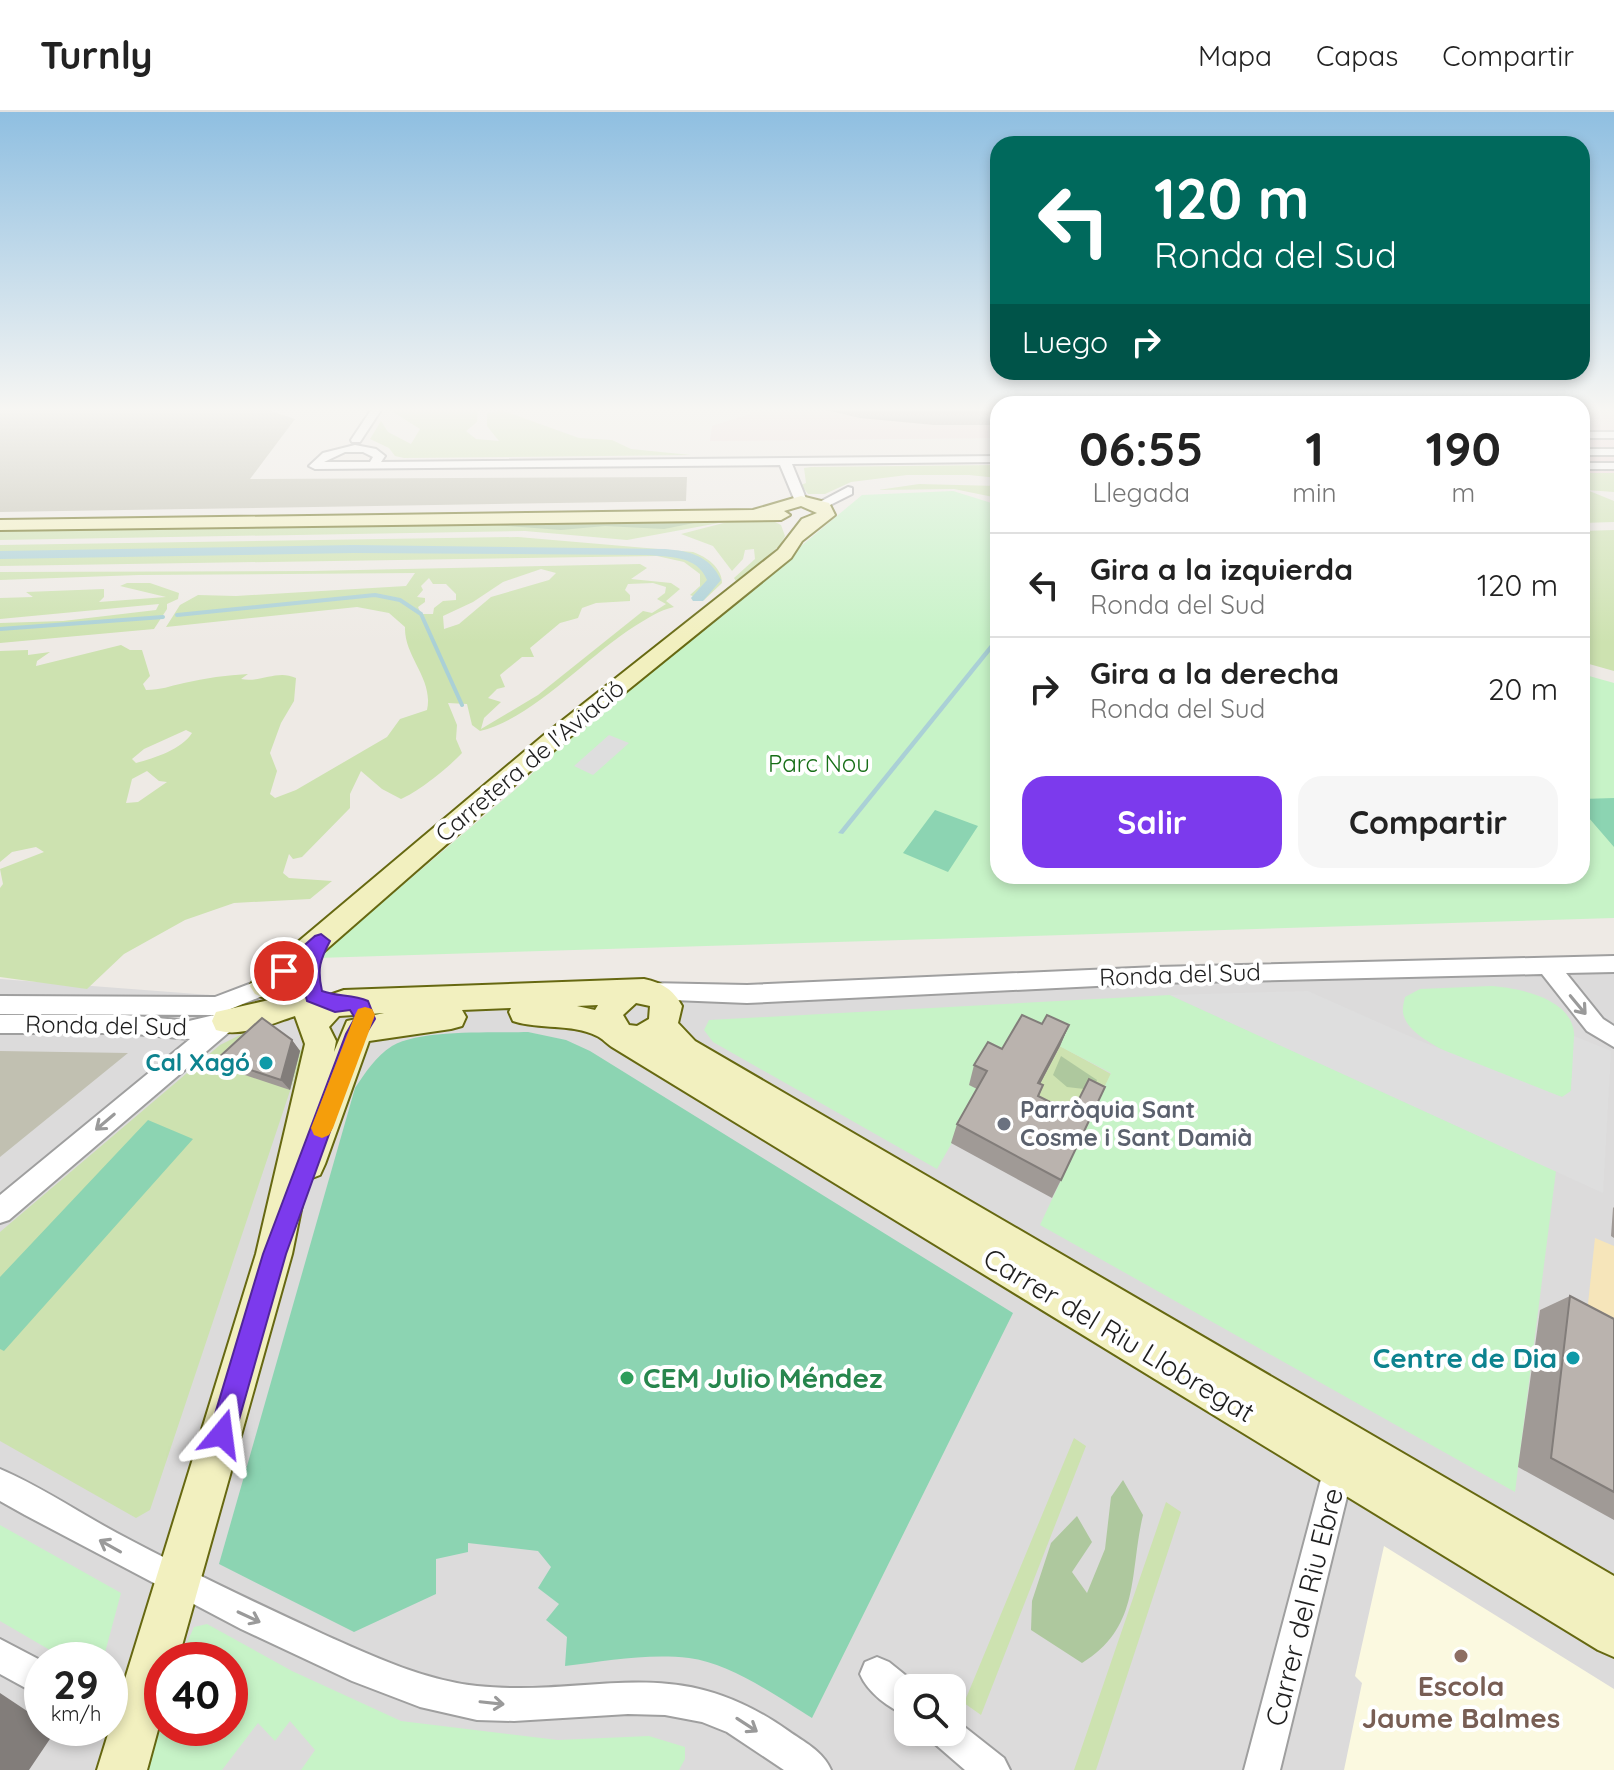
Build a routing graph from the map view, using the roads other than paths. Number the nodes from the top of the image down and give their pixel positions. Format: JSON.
{"nodes":[{"id":1,"x":795,"y":487,"type":"edge"},
{"id":2,"x":848,"y":491,"type":"dead end"},
{"id":3,"x":801,"y":501,"type":"junction"},
{"id":4,"x":817,"y":513,"type":"junction"},
{"id":5,"x":782,"y":514,"type":"junction"},
{"id":6,"x":0,"y":525,"type":"edge"},
{"id":7,"x":795,"y":538,"type":"junction"},
{"id":8,"x":321,"y":941,"type":"junction"},
{"id":9,"x":1614,"y":964,"type":"edge"},
{"id":10,"x":1548,"y":966,"type":"junction"},
{"id":11,"x":265,"y":986,"type":"junction"},
{"id":12,"x":640,"y":991,"type":"junction"},
{"id":13,"x":747,"y":994,"type":"junction"},
{"id":14,"x":0,"y":1005,"type":"edge"},
{"id":15,"x":332,"y":1016,"type":"junction"},
{"id":16,"x":227,"y":1021,"type":"junction"},
{"id":17,"x":0,"y":1024,"type":"edge"},
{"id":18,"x":664,"y":1024,"type":"junction"},
{"id":19,"x":617,"y":1032,"type":"junction"},
{"id":20,"x":1614,"y":1038,"type":"edge"},
{"id":21,"x":0,"y":1211,"type":"edge"},
{"id":22,"x":1342,"y":1456,"type":"junction"},
{"id":23,"x":0,"y":1484,"type":"edge"},
{"id":24,"x":179,"y":1584,"type":"junction"},
{"id":25,"x":1614,"y":1601,"type":"edge"},
{"id":26,"x":1614,"y":1634,"type":"edge"},
{"id":27,"x":0,"y":1655,"type":"edge"},
{"id":28,"x":24,"y":1669,"type":"edge"},
{"id":29,"x":877,"y":1674,"type":"dead end"},
{"id":30,"x":894,"y":1688,"type":"edge"},
{"id":31,"x":128,"y":1724,"type":"edge"},
{"id":32,"x":964,"y":1746,"type":"edge"},
{"id":33,"x":813,"y":1770,"type":"edge"},
{"id":34,"x":992,"y":1770,"type":"edge"},
{"id":35,"x":1262,"y":1770,"type":"edge"}],
"edges":[{"from":1,"to":3,"type":"street"},
{"from":2,"to":4,"type":"street"},
{"from":3,"to":4,"type":"street"},
{"from":3,"to":5,"type":"street"},
{"from":4,"to":5,"type":"street"},
{"from":4,"to":7,"type":"street","name":"Carretera de l'Aviació"},
{"from":5,"to":6,"type":"street"},
{"from":5,"to":7,"type":"street"},
{"from":7,"to":8,"type":"street","name":"Carretera de l'Aviació"},
{"from":8,"to":11,"type":"street","name":"Carretera de l'Aviació"},
{"from":8,"to":15,"type":"street"},
{"from":9,"to":10,"type":"street","name":"Ronda del Sud"},
{"from":10,"to":13,"type":"street","name":"Ronda del Sud"},
{"from":10,"to":20,"type":"street","one_way":true},
{"from":11,"to":14,"type":"street","name":"Ronda del Sud"},
{"from":11,"to":15,"type":"street","name":"Ronda del Sud"},
{"from":12,"to":13,"type":"street","name":"Ronda del Sud"},
{"from":12,"to":15,"type":"street","name":"Ronda del Sud"},
{"from":12,"to":18,"type":"street"},
{"from":12,"to":19,"type":"street"},
{"from":13,"to":18,"type":"street","name":"Ronda del Sud"},
{"from":15,"to":16,"type":"street","name":"Ronda del Sud"},
{"from":15,"to":19,"type":"street","name":"Ronda del Sud"},
{"from":15,"to":24,"type":"street"},
{"from":16,"to":17,"type":"street","name":"Ronda del Sud"},
{"from":16,"to":21,"type":"street","one_way":true},
{"from":18,"to":19,"type":"street"},
{"from":18,"to":22,"type":"street","name":"Carrer del Riu Llobregat"},
{"from":19,"to":22,"type":"street","name":"Carrer del Riu Llobregat"},
{"from":22,"to":25,"type":"street","name":"Carrer del Riu Llobregat"},
{"from":22,"to":26,"type":"street","name":"Carrer del Riu Llobregat"},
{"from":22,"to":35,"type":"street","name":"Carrer del Riu Ebre"},
{"from":24,"to":23,"type":"street","one_way":true},
{"from":24,"to":31,"type":"street"},
{"from":24,"to":33,"type":"street","one_way":true},
{"from":27,"to":28,"type":"street"},
{"from":29,"to":30,"type":"street"},
{"from":32,"to":34,"type":"street"}]}
